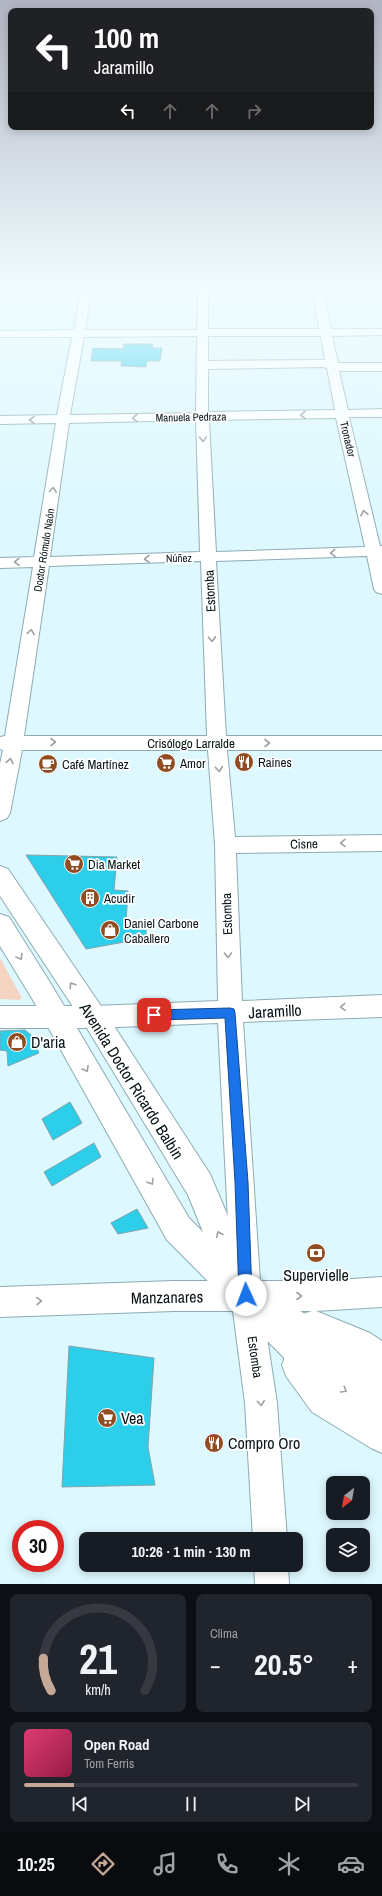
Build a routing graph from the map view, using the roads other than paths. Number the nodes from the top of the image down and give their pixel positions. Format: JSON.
{"nodes":[{"id":1,"x":74,"y":362,"type":"edge"},
{"id":2,"x":204,"y":362,"type":"edge"},
{"id":3,"x":331,"y":362,"type":"edge"},
{"id":4,"x":204,"y":365,"type":"junction"},
{"id":5,"x":332,"y":365,"type":"junction"},
{"id":6,"x":382,"y":367,"type":"edge"},
{"id":7,"x":382,"y":413,"type":"edge"},
{"id":8,"x":342,"y":414,"type":"junction"},
{"id":9,"x":202,"y":416,"type":"junction"},
{"id":10,"x":0,"y":420,"type":"edge"},
{"id":11,"x":63,"y":420,"type":"junction"},
{"id":12,"x":377,"y":551,"type":"edge"},
{"id":13,"x":208,"y":558,"type":"junction"},
{"id":14,"x":42,"y":562,"type":"junction"},
{"id":15,"x":0,"y":563,"type":"edge"},
{"id":16,"x":382,"y":588,"type":"edge"},
{"id":17,"x":7,"y":743,"type":"edge"},
{"id":18,"x":217,"y":743,"type":"junction"},
{"id":19,"x":382,"y":743,"type":"edge"},
{"id":20,"x":0,"y":813,"type":"edge"},
{"id":21,"x":382,"y":843,"type":"edge"},
{"id":22,"x":225,"y":845,"type":"junction"},
{"id":23,"x":0,"y":876,"type":"edge"},
{"id":24,"x":0,"y":924,"type":"edge"},
{"id":25,"x":382,"y":1006,"type":"edge"},
{"id":26,"x":230,"y":1013,"type":"junction"},
{"id":27,"x":0,"y":1017,"type":"edge"},
{"id":28,"x":94,"y":1017,"type":"junction"},
{"id":29,"x":57,"y":1018,"type":"junction"},
{"id":30,"x":382,"y":1292,"type":"edge"},
{"id":31,"x":246,"y":1295,"type":"junction"},
{"id":32,"x":0,"y":1302,"type":"edge"},
{"id":33,"x":382,"y":1358,"type":"edge"},
{"id":34,"x":382,"y":1383,"type":"edge"},
{"id":35,"x":382,"y":1413,"type":"edge"},
{"id":36,"x":382,"y":1437,"type":"edge"},
{"id":37,"x":270,"y":1532,"type":"edge"},
{"id":38,"x":271,"y":1572,"type":"edge"},
{"id":39,"x":272,"y":1584,"type":"edge"}],
"edges":[{"from":1,"to":11,"type":"street","name":"Doctor Rómulo Naón"},
{"from":2,"to":4,"type":"street","name":"Estomba"},
{"from":3,"to":5,"type":"street","name":"Tronador"},
{"from":4,"to":5,"type":"street"},
{"from":4,"to":9,"type":"street","name":"Estomba"},
{"from":5,"to":6,"type":"street"},
{"from":5,"to":8,"type":"street","name":"Tronador"},
{"from":7,"to":8,"type":"street","name":"Manuela Pedraza"},
{"from":8,"to":9,"type":"street","name":"Manuela Pedraza","one_way":true},
{"from":12,"to":8,"type":"street","name":"Tronador","one_way":true},
{"from":9,"to":11,"type":"street","name":"Manuela Pedraza","one_way":true},
{"from":9,"to":13,"type":"street","name":"Estomba","one_way":true},
{"from":11,"to":10,"type":"street","name":"Manuela Pedraza","one_way":true},
{"from":14,"to":11,"type":"street","name":"Doctor Rómulo Naón","one_way":true},
{"from":12,"to":13,"type":"street","name":"Núñez","one_way":true},
{"from":12,"to":16,"type":"street","name":"Tronador"},
{"from":13,"to":14,"type":"street","name":"Núñez","one_way":true},
{"from":13,"to":18,"type":"street","name":"Estomba","one_way":true},
{"from":14,"to":15,"type":"street","name":"Núñez","one_way":true},
{"from":17,"to":14,"type":"street","name":"Doctor Rómulo Naón","one_way":true},
{"from":17,"to":18,"type":"street","name":"Crisólogo Larralde","one_way":true},
{"from":20,"to":17,"type":"street","name":"Doctor Rómulo Naón","one_way":true},
{"from":18,"to":19,"type":"street","name":"Crisólogo Larralde","one_way":true},
{"from":18,"to":22,"type":"street","name":"Estomba","one_way":true},
{"from":21,"to":22,"type":"street","name":"Cisne","one_way":true},
{"from":22,"to":26,"type":"street","name":"Estomba","one_way":true},
{"from":28,"to":23,"type":"main road","name":"Avenida Doctor Ricardo Balbín","one_way":true},
{"from":24,"to":29,"type":"main road","name":"Avenida Doctor Ricardo Balbín","one_way":true},
{"from":25,"to":26,"type":"street","name":"Jaramillo","one_way":true},
{"from":26,"to":28,"type":"street","name":"Jaramillo"},
{"from":26,"to":31,"type":"street","name":"Estomba"},
{"from":27,"to":29,"type":"street","name":"Jaramillo"},
{"from":28,"to":29,"type":"street","name":"Jaramillo"},
{"from":31,"to":28,"type":"main road","name":"Avenida Doctor Ricardo Balbín","one_way":true},
{"from":29,"to":31,"type":"main road","name":"Avenida Doctor Ricardo Balbín","one_way":true},
{"from":31,"to":30,"type":"street","name":"Manzanares","one_way":true},
{"from":32,"to":31,"type":"street","name":"Manzanares","one_way":true},
{"from":31,"to":33,"type":"street","name":"Avenida Doctor Ricardo Balbín"},
{"from":31,"to":34,"type":"main road"},
{"from":31,"to":35,"type":"main road","one_way":true},
{"from":31,"to":36,"type":"street","name":"Avenida Doctor Ricardo Balbín"},
{"from":31,"to":37,"type":"street","name":"Estomba","one_way":true},
{"from":38,"to":39,"type":"street"}]}
